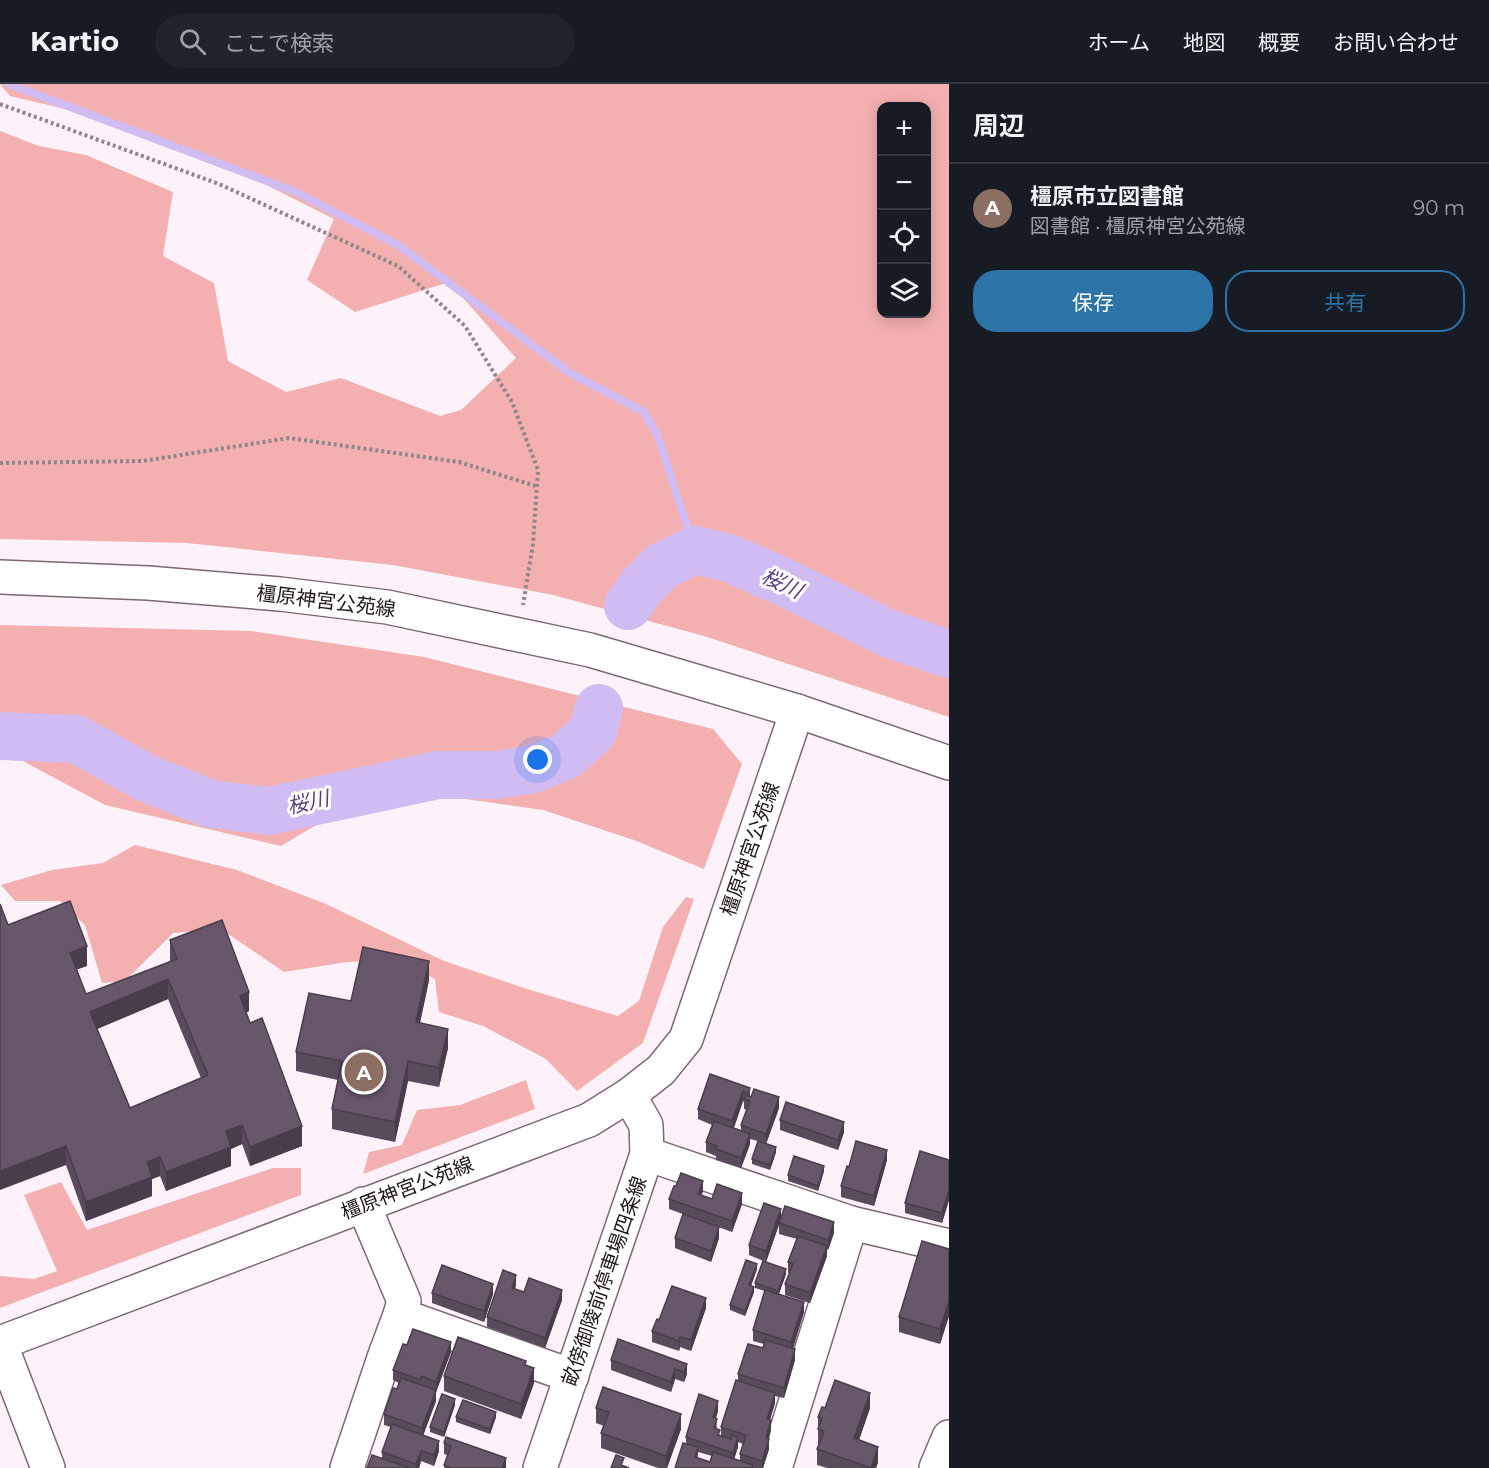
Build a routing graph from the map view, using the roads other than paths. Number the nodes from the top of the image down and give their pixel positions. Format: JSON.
{"nodes":[{"id":1,"x":0,"y":577,"type":"edge"},
{"id":2,"x":797,"y":711,"type":"junction"},
{"id":3,"x":949,"y":763,"type":"edge"},
{"id":4,"x":629,"y":1095,"type":"junction"},
{"id":5,"x":647,"y":1154,"type":"junction"},
{"id":6,"x":363,"y":1204,"type":"junction"},
{"id":7,"x":851,"y":1223,"type":"junction"},
{"id":8,"x":949,"y":1246,"type":"edge"},
{"id":9,"x":400,"y":1315,"type":"junction"},
{"id":10,"x":0,"y":1343,"type":"edge"},
{"id":11,"x":572,"y":1376,"type":"junction"},
{"id":12,"x":949,"y":1437,"type":"edge"},
{"id":13,"x":780,"y":1466,"type":"edge"},
{"id":14,"x":48,"y":1468,"type":"edge"},
{"id":15,"x":347,"y":1468,"type":"edge"},
{"id":16,"x":540,"y":1468,"type":"edge"},
{"id":17,"x":936,"y":1468,"type":"edge"}],
"edges":[{"from":1,"to":2,"type":"main road","name":"橿原神宮公苑線"},
{"from":2,"to":3,"type":"main road"},
{"from":2,"to":4,"type":"main road","name":"橿原神宮公苑線"},
{"from":4,"to":5,"type":"main road","name":"畝傍御陵前停車場四条線"},
{"from":4,"to":6,"type":"main road","name":"橿原神宮公苑線"},
{"from":5,"to":7,"type":"main road"},
{"from":5,"to":11,"type":"main road","name":"畝傍御陵前停車場四条線"},
{"from":6,"to":9,"type":"main road"},
{"from":6,"to":10,"type":"main road","name":"橿原神宮公苑線"},
{"from":7,"to":8,"type":"main road"},
{"from":7,"to":13,"type":"main road"},
{"from":9,"to":11,"type":"main road"},
{"from":9,"to":15,"type":"main road"},
{"from":10,"to":14,"type":"main road"},
{"from":11,"to":16,"type":"main road","name":"畝傍御陵前停車場四条線"},
{"from":12,"to":17,"type":"main road"}]}
